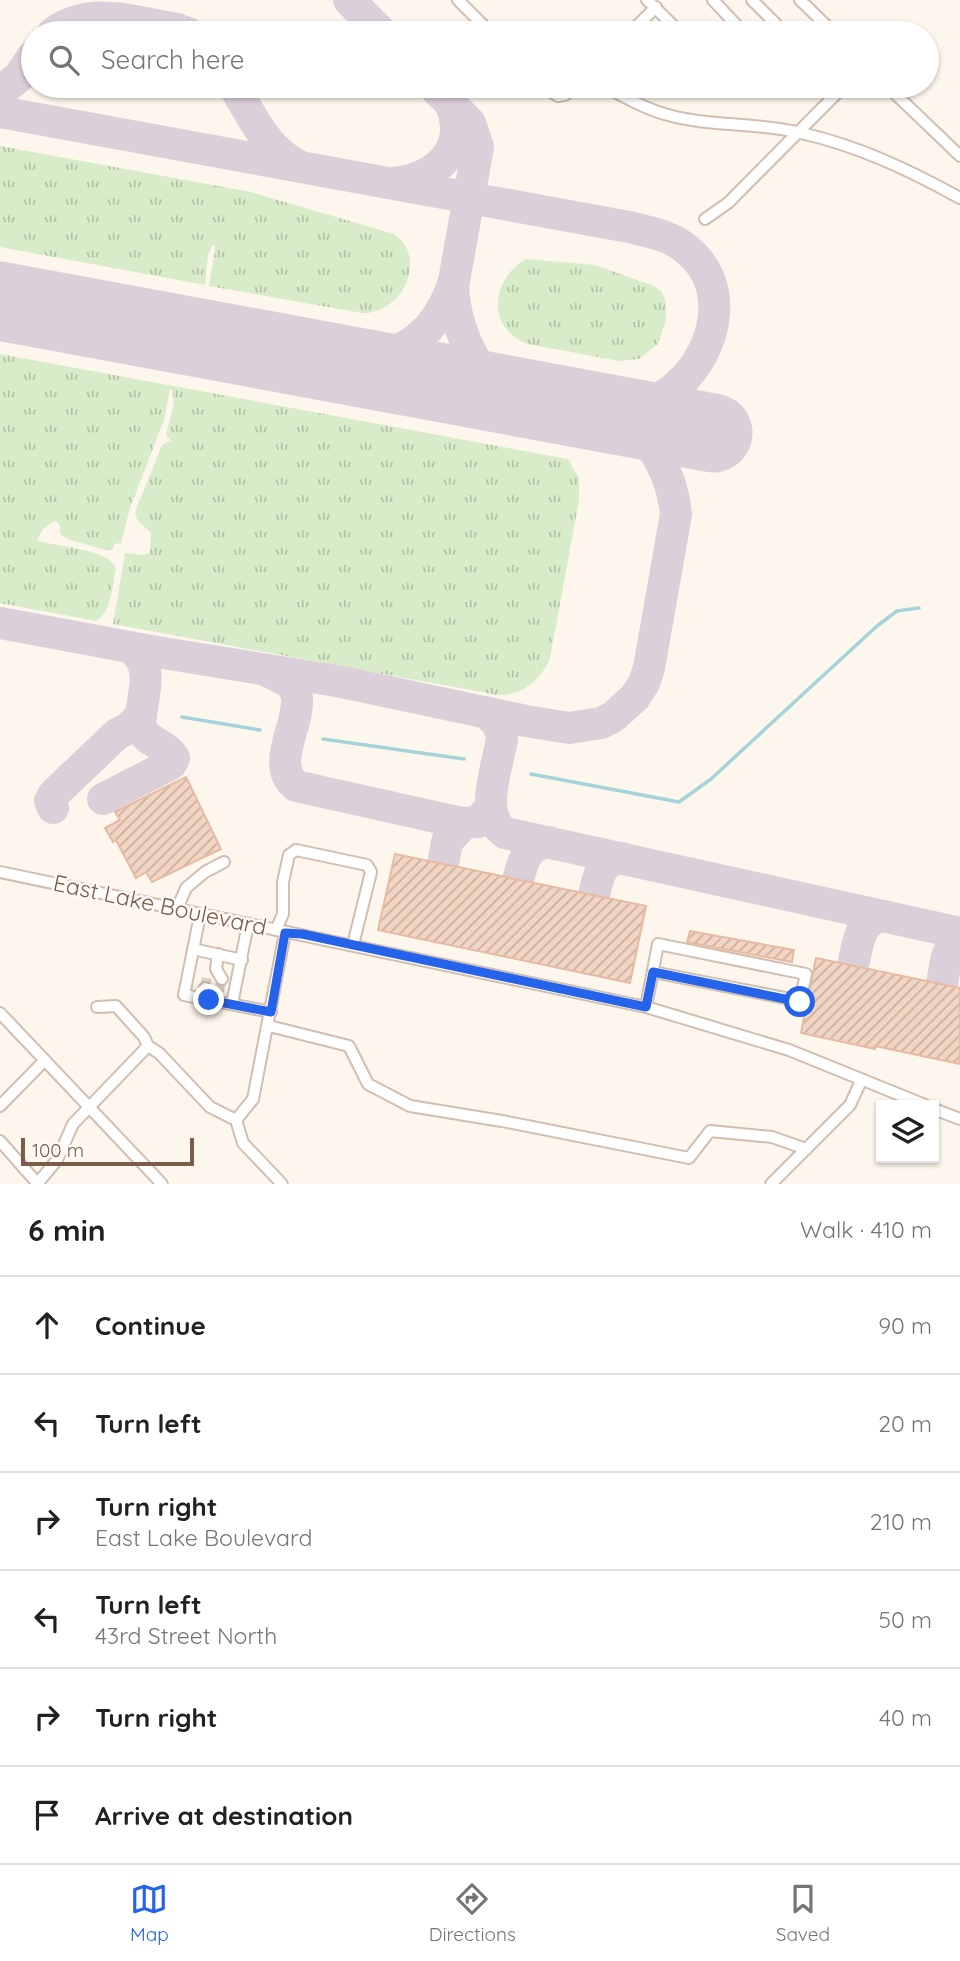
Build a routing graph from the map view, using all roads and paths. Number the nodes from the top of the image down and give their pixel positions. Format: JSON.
{"nodes":[{"id":1,"x":458,"y":0,"type":"edge"},
{"id":2,"x":713,"y":0,"type":"edge"},
{"id":3,"x":752,"y":0,"type":"edge"},
{"id":4,"x":800,"y":0,"type":"edge"},
{"id":5,"x":651,"y":4,"type":"edge"},
{"id":6,"x":479,"y":21,"type":"edge"},
{"id":7,"x":639,"y":21,"type":"edge"},
{"id":8,"x":669,"y":21,"type":"edge"},
{"id":9,"x":733,"y":21,"type":"edge"},
{"id":10,"x":773,"y":21,"type":"edge"},
{"id":11,"x":822,"y":21,"type":"edge"},
{"id":12,"x":626,"y":98,"type":"edge"},
{"id":13,"x":832,"y":98,"type":"edge"},
{"id":14,"x":900,"y":98,"type":"edge"},
{"id":15,"x":798,"y":132,"type":"junction"},
{"id":16,"x":960,"y":156,"type":"edge"},
{"id":17,"x":960,"y":198,"type":"edge"},
{"id":18,"x":705,"y":219,"type":"dead end"},
{"id":19,"x":224,"y":862,"type":"dead end"},
{"id":20,"x":0,"y":872,"type":"edge"},
{"id":21,"x":177,"y":909,"type":"junction"},
{"id":22,"x":200,"y":915,"type":"junction"},
{"id":23,"x":248,"y":924,"type":"junction"},
{"id":24,"x":281,"y":931,"type":"junction"},
{"id":25,"x":354,"y":945,"type":"junction"},
{"id":26,"x":193,"y":949,"type":"junction"},
{"id":27,"x":218,"y":954,"type":"junction"},
{"id":28,"x":242,"y":960,"type":"junction"},
{"id":29,"x":653,"y":972,"type":"junction"},
{"id":30,"x":215,"y":975,"type":"tunnel mouth"},
{"id":31,"x":232,"y":1004,"type":"junction"},
{"id":32,"x":97,"y":1007,"type":"dead end"},
{"id":33,"x":646,"y":1007,"type":"junction"},
{"id":34,"x":271,"y":1012,"type":"junction"},
{"id":35,"x":0,"y":1013,"type":"edge"},
{"id":36,"x":268,"y":1026,"type":"junction"},
{"id":37,"x":148,"y":1046,"type":"junction"},
{"id":38,"x":45,"y":1060,"type":"junction"},
{"id":39,"x":861,"y":1081,"type":"junction"},
{"id":40,"x":912,"y":1100,"type":"edge"},
{"id":41,"x":0,"y":1106,"type":"edge"},
{"id":42,"x":88,"y":1107,"type":"junction"},
{"id":43,"x":939,"y":1111,"type":"edge"},
{"id":44,"x":960,"y":1119,"type":"edge"},
{"id":45,"x":236,"y":1121,"type":"junction"},
{"id":46,"x":0,"y":1141,"type":"edge"},
{"id":47,"x":806,"y":1149,"type":"junction"},
{"id":48,"x":38,"y":1184,"type":"edge"},
{"id":49,"x":162,"y":1184,"type":"edge"},
{"id":50,"x":282,"y":1184,"type":"edge"},
{"id":51,"x":771,"y":1184,"type":"edge"}],
"edges":[{"from":1,"to":6,"type":"street"},
{"from":2,"to":9,"type":"street"},
{"from":3,"to":10,"type":"street"},
{"from":4,"to":11,"type":"street"},
{"from":5,"to":7,"type":"street"},
{"from":5,"to":8,"type":"street"},
{"from":12,"to":15,"type":"street"},
{"from":13,"to":15,"type":"street"},
{"from":14,"to":16,"type":"street"},
{"from":15,"to":17,"type":"street"},
{"from":15,"to":18,"type":"street"},
{"from":19,"to":21,"type":"street"},
{"from":20,"to":21,"type":"street","name":"East Lake Boulevard"},
{"from":21,"to":22,"type":"street","name":"East Lake Boulevard"},
{"from":22,"to":23,"type":"street","name":"East Lake Boulevard"},
{"from":22,"to":26,"type":"street"},
{"from":23,"to":24,"type":"street","name":"East Lake Boulevard"},
{"from":23,"to":28,"type":"street"},
{"from":24,"to":25,"type":"street","name":"East Lake Boulevard"},
{"from":24,"to":25,"type":"street"},
{"from":24,"to":34,"type":"street"},
{"from":25,"to":33,"type":"street","name":"East Lake Boulevard"},
{"from":26,"to":27,"type":"street"},
{"from":26,"to":31,"type":"street"},
{"from":27,"to":28,"type":"street"},
{"from":27,"to":30,"type":"street"},
{"from":28,"to":31,"type":"street"},
{"from":29,"to":29,"type":"street"},
{"from":29,"to":33,"type":"street"},
{"from":31,"to":34,"type":"street"},
{"from":32,"to":37,"type":"street"},
{"from":33,"to":39,"type":"street","name":"East Lake Boulevard"},
{"from":34,"to":36,"type":"street"},
{"from":35,"to":38,"type":"street"},
{"from":36,"to":45,"type":"street"},
{"from":36,"to":47,"type":"street"},
{"from":37,"to":42,"type":"street"},
{"from":37,"to":45,"type":"street"},
{"from":38,"to":41,"type":"street"},
{"from":38,"to":42,"type":"street"},
{"from":39,"to":40,"type":"street","name":"East Lake Boulevard"},
{"from":39,"to":47,"type":"street"},
{"from":42,"to":48,"type":"street"},
{"from":42,"to":49,"type":"street"},
{"from":43,"to":44,"type":"street"},
{"from":45,"to":50,"type":"street"},
{"from":46,"to":48,"type":"street"},
{"from":47,"to":51,"type":"street"}]}
